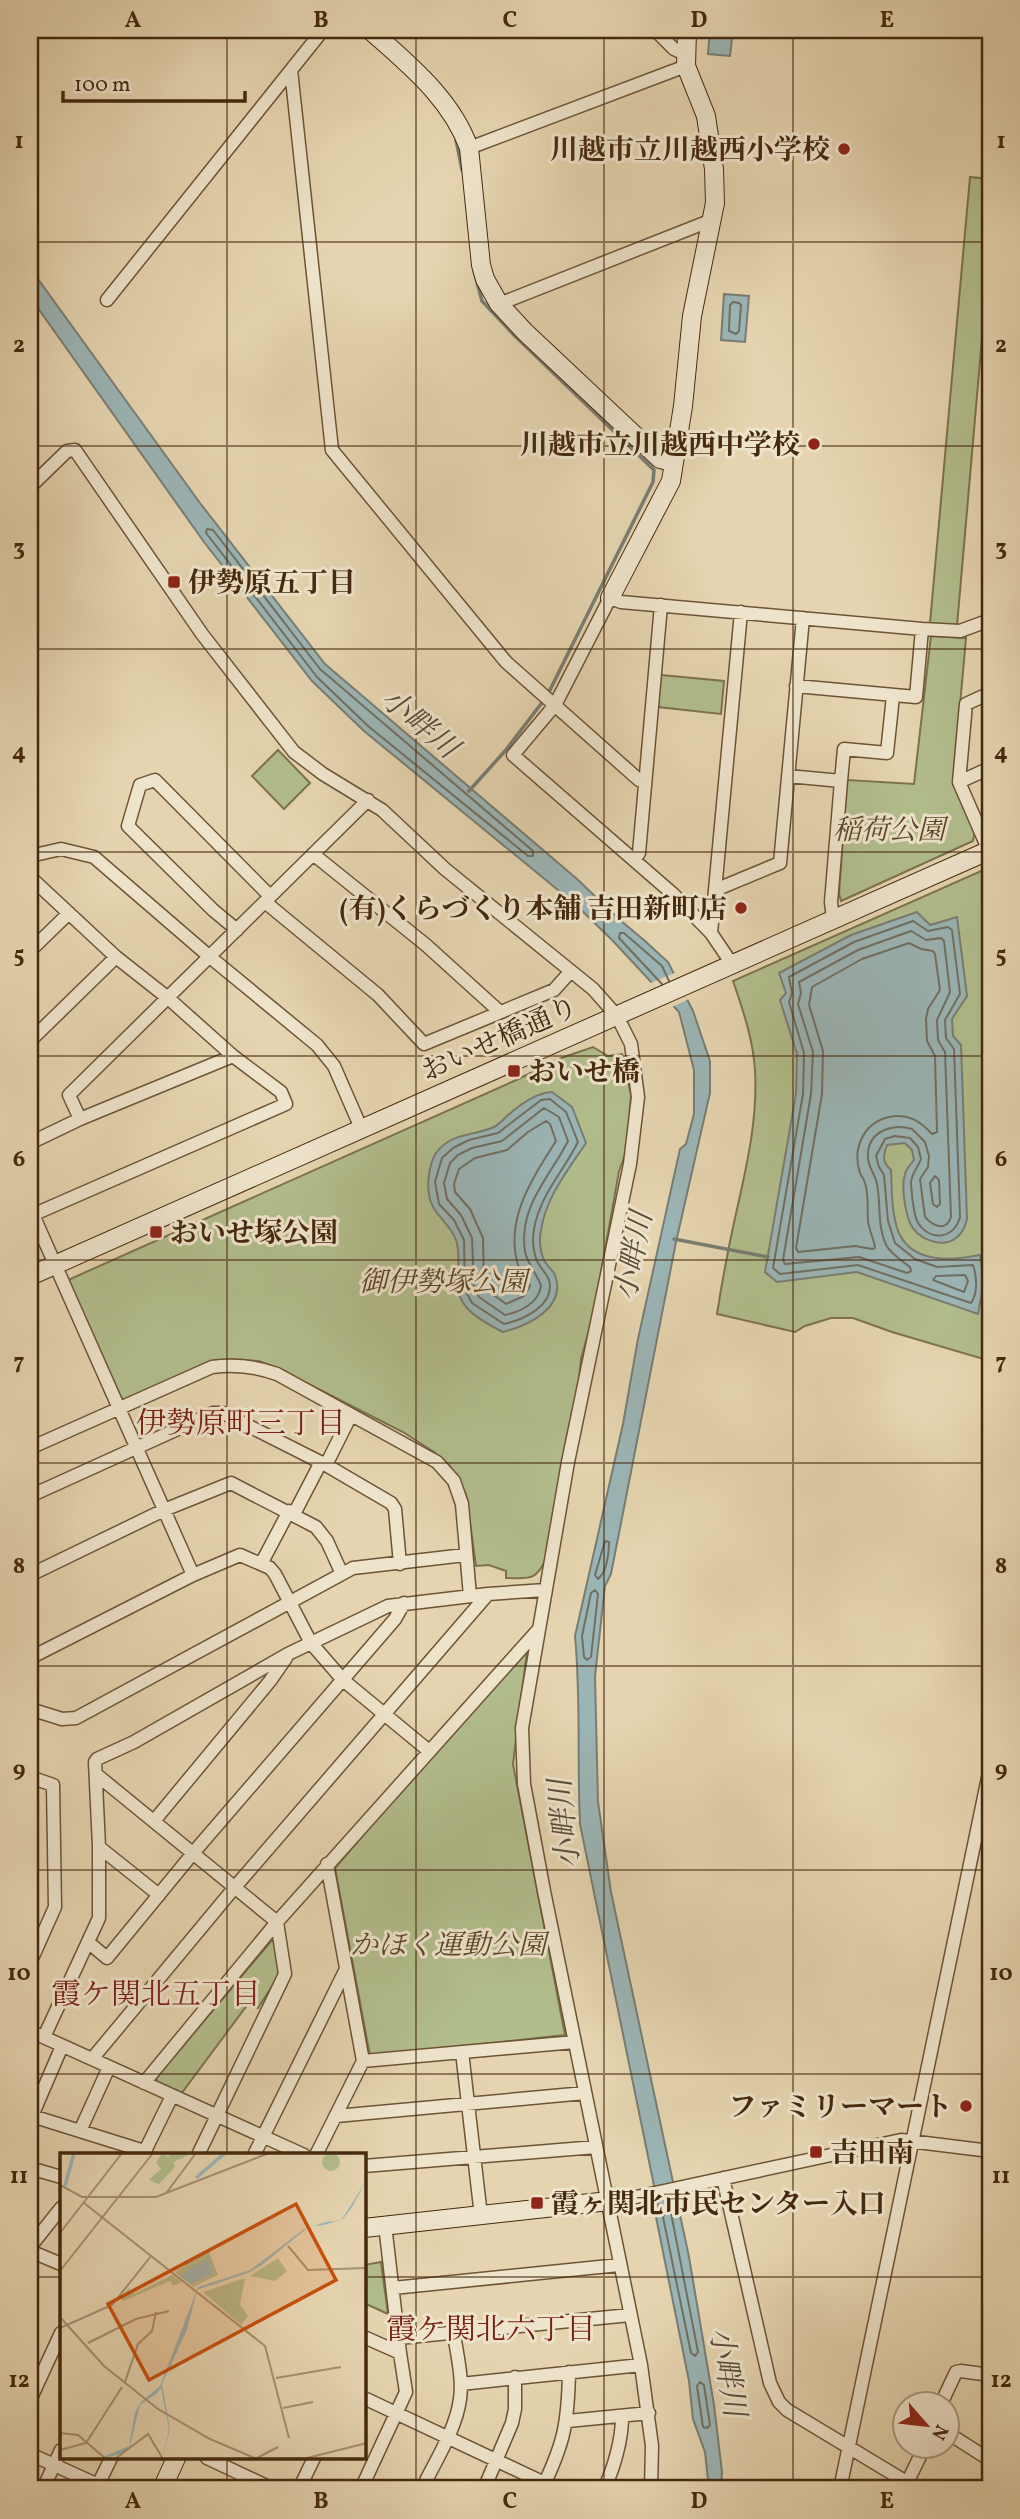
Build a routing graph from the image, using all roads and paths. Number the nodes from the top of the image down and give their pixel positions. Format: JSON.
{"nodes":[{"id":1,"x":323,"y":30,"type":"edge"},
{"id":2,"x":370,"y":30,"type":"edge"},
{"id":3,"x":655,"y":30,"type":"edge"},
{"id":4,"x":687,"y":30,"type":"edge"},
{"id":5,"x":686,"y":60,"type":"junction"},
{"id":6,"x":291,"y":70,"type":"junction"},
{"id":7,"x":469,"y":148,"type":"junction"},
{"id":8,"x":712,"y":220,"type":"junction"},
{"id":9,"x":107,"y":300,"type":"dead end"},
{"id":10,"x":499,"y":304,"type":"junction"},
{"id":11,"x":673,"y":462,"type":"junction"},
{"id":12,"x":30,"y":487,"type":"edge"},
{"id":13,"x":610,"y":598,"type":"junction"},
{"id":14,"x":661,"y":605,"type":"junction"},
{"id":15,"x":741,"y":612,"type":"junction"},
{"id":16,"x":803,"y":618,"type":"junction"},
{"id":17,"x":990,"y":620,"type":"edge"},
{"id":18,"x":922,"y":629,"type":"junction"},
{"id":19,"x":796,"y":686,"type":"junction"},
{"id":20,"x":990,"y":693,"type":"edge"},
{"id":21,"x":893,"y":696,"type":"junction"},
{"id":22,"x":555,"y":705,"type":"junction"},
{"id":23,"x":990,"y":768,"type":"edge"},
{"id":24,"x":788,"y":776,"type":"junction"},
{"id":25,"x":645,"y":780,"type":"junction"},
{"id":26,"x":841,"y":781,"type":"junction"},
{"id":27,"x":960,"y":782,"type":"junction"},
{"id":28,"x":368,"y":800,"type":"junction"},
{"id":29,"x":313,"y":854,"type":"junction"},
{"id":30,"x":990,"y":854,"type":"edge"},
{"id":31,"x":30,"y":856,"type":"edge"},
{"id":32,"x":634,"y":860,"type":"junction"},
{"id":33,"x":30,"y":877,"type":"edge"},
{"id":34,"x":715,"y":890,"type":"junction"},
{"id":35,"x":267,"y":899,"type":"junction"},
{"id":36,"x":69,"y":913,"type":"junction"},
{"id":37,"x":833,"y":919,"type":"junction"},
{"id":38,"x":237,"y":930,"type":"junction"},
{"id":39,"x":711,"y":933,"type":"junction"},
{"id":40,"x":30,"y":951,"type":"edge"},
{"id":41,"x":116,"y":957,"type":"junction"},
{"id":42,"x":210,"y":957,"type":"junction"},
{"id":43,"x":725,"y":968,"type":"junction"},
{"id":44,"x":571,"y":971,"type":"junction"},
{"id":45,"x":168,"y":998,"type":"junction"},
{"id":46,"x":500,"y":1012,"type":"junction"},
{"id":47,"x":623,"y":1013,"type":"junction"},
{"id":48,"x":30,"y":1041,"type":"edge"},
{"id":49,"x":233,"y":1056,"type":"junction"},
{"id":50,"x":80,"y":1119,"type":"junction"},
{"id":51,"x":360,"y":1128,"type":"junction"},
{"id":52,"x":30,"y":1143,"type":"edge"},
{"id":53,"x":31,"y":1213,"type":"edge"},
{"id":54,"x":55,"y":1265,"type":"junction"},
{"id":55,"x":30,"y":1276,"type":"edge"},
{"id":56,"x":118,"y":1410,"type":"junction"},
{"id":57,"x":351,"y":1415,"type":"junction"},
{"id":58,"x":30,"y":1448,"type":"edge"},
{"id":59,"x":136,"y":1448,"type":"junction"},
{"id":60,"x":323,"y":1464,"type":"junction"},
{"id":61,"x":30,"y":1496,"type":"edge"},
{"id":62,"x":164,"y":1510,"type":"junction"},
{"id":63,"x":292,"y":1513,"type":"junction"},
{"id":64,"x":465,"y":1555,"type":"junction"},
{"id":65,"x":261,"y":1564,"type":"junction"},
{"id":66,"x":400,"y":1564,"type":"junction"},
{"id":67,"x":342,"y":1574,"type":"junction"},
{"id":68,"x":30,"y":1575,"type":"edge"},
{"id":69,"x":193,"y":1575,"type":"junction"},
{"id":70,"x":545,"y":1590,"type":"junction"},
{"id":71,"x":488,"y":1594,"type":"junction"},
{"id":72,"x":470,"y":1596,"type":"junction"},
{"id":73,"x":289,"y":1602,"type":"junction"},
{"id":74,"x":404,"y":1603,"type":"junction"},
{"id":75,"x":538,"y":1630,"type":"junction"},
{"id":76,"x":311,"y":1643,"type":"junction"},
{"id":77,"x":288,"y":1654,"type":"junction"},
{"id":78,"x":30,"y":1658,"type":"edge"},
{"id":79,"x":343,"y":1680,"type":"junction"},
{"id":80,"x":30,"y":1709,"type":"edge"},
{"id":81,"x":384,"y":1713,"type":"junction"},
{"id":82,"x":429,"y":1751,"type":"junction"},
{"id":83,"x":990,"y":1768,"type":"edge"},
{"id":84,"x":97,"y":1775,"type":"junction"},
{"id":85,"x":30,"y":1777,"type":"edge"},
{"id":86,"x":154,"y":1821,"type":"junction"},
{"id":87,"x":99,"y":1847,"type":"junction"},
{"id":88,"x":194,"y":1852,"type":"junction"},
{"id":89,"x":327,"y":1864,"type":"junction"},
{"id":90,"x":235,"y":1887,"type":"junction"},
{"id":91,"x":159,"y":1895,"type":"junction"},
{"id":92,"x":277,"y":1922,"type":"junction"},
{"id":93,"x":88,"y":1942,"type":"junction"},
{"id":94,"x":30,"y":1963,"type":"edge"},
{"id":95,"x":346,"y":1969,"type":"junction"},
{"id":96,"x":30,"y":2032,"type":"edge"},
{"id":97,"x":44,"y":2037,"type":"junction"},
{"id":98,"x":575,"y":2042,"type":"junction"},
{"id":99,"x":62,"y":2046,"type":"junction"},
{"id":100,"x":462,"y":2052,"type":"junction"},
{"id":101,"x":92,"y":2059,"type":"junction"},
{"id":102,"x":363,"y":2061,"type":"junction"},
{"id":103,"x":109,"y":2067,"type":"junction"},
{"id":104,"x":144,"y":2083,"type":"junction"},
{"id":105,"x":585,"y":2093,"type":"junction"},
{"id":106,"x":172,"y":2096,"type":"junction"},
{"id":107,"x":468,"y":2104,"type":"junction"},
{"id":108,"x":216,"y":2115,"type":"junction"},
{"id":109,"x":336,"y":2116,"type":"junction"},
{"id":110,"x":80,"y":2131,"type":"junction"},
{"id":111,"x":263,"y":2136,"type":"junction"},
{"id":112,"x":914,"y":2141,"type":"junction"},
{"id":113,"x":596,"y":2147,"type":"junction"},
{"id":114,"x":990,"y":2151,"type":"edge"},
{"id":115,"x":144,"y":2153,"type":"edge"},
{"id":116,"x":199,"y":2153,"type":"edge"},
{"id":117,"x":255,"y":2153,"type":"edge"},
{"id":118,"x":300,"y":2153,"type":"edge"},
{"id":119,"x":317,"y":2153,"type":"edge"},
{"id":120,"x":474,"y":2156,"type":"junction"},
{"id":121,"x":366,"y":2166,"type":"edge"},
{"id":122,"x":30,"y":2168,"type":"edge"},
{"id":123,"x":60,"y":2177,"type":"edge"},
{"id":124,"x":720,"y":2179,"type":"junction"},
{"id":125,"x":618,"y":2200,"type":"junction"},
{"id":126,"x":60,"y":2211,"type":"edge"},
{"id":127,"x":481,"y":2216,"type":"junction"},
{"id":128,"x":385,"y":2225,"type":"junction"},
{"id":129,"x":366,"y":2228,"type":"edge"},
{"id":130,"x":32,"y":2251,"type":"edge"},
{"id":131,"x":60,"y":2264,"type":"edge"},
{"id":132,"x":619,"y":2265,"type":"junction"},
{"id":133,"x":30,"y":2267,"type":"edge"},
{"id":134,"x":393,"y":2288,"type":"junction"},
{"id":135,"x":630,"y":2315,"type":"junction"},
{"id":136,"x":454,"y":2334,"type":"junction"},
{"id":137,"x":60,"y":2335,"type":"edge"},
{"id":138,"x":366,"y":2338,"type":"edge"},
{"id":139,"x":399,"y":2338,"type":"junction"},
{"id":140,"x":400,"y":2353,"type":"junction"},
{"id":141,"x":641,"y":2365,"type":"junction"},
{"id":142,"x":569,"y":2372,"type":"junction"},
{"id":143,"x":990,"y":2375,"type":"edge"},
{"id":144,"x":515,"y":2378,"type":"junction"},
{"id":145,"x":461,"y":2384,"type":"junction"},
{"id":146,"x":947,"y":2390,"type":"edge"},
{"id":147,"x":366,"y":2399,"type":"edge"},
{"id":148,"x":30,"y":2400,"type":"edge"},
{"id":149,"x":397,"y":2413,"type":"junction"},
{"id":150,"x":649,"y":2413,"type":"junction"},
{"id":151,"x":621,"y":2417,"type":"junction"},
{"id":152,"x":568,"y":2421,"type":"junction"},
{"id":153,"x":447,"y":2436,"type":"junction"},
{"id":154,"x":960,"y":2440,"type":"edge"},
{"id":155,"x":848,"y":2448,"type":"junction"},
{"id":156,"x":60,"y":2452,"type":"edge"},
{"id":157,"x":30,"y":2454,"type":"edge"},
{"id":158,"x":110,"y":2460,"type":"edge"},
{"id":159,"x":175,"y":2460,"type":"edge"},
{"id":160,"x":211,"y":2460,"type":"edge"},
{"id":161,"x":313,"y":2460,"type":"edge"},
{"id":162,"x":921,"y":2460,"type":"edge"},
{"id":163,"x":990,"y":2460,"type":"edge"},
{"id":164,"x":497,"y":2461,"type":"junction"},
{"id":165,"x":54,"y":2465,"type":"junction"},
{"id":166,"x":244,"y":2476,"type":"junction"},
{"id":167,"x":548,"y":2487,"type":"edge"},
{"id":168,"x":914,"y":2487,"type":"edge"},
{"id":169,"x":101,"y":2488,"type":"edge"},
{"id":170,"x":43,"y":2489,"type":"edge"},
{"id":171,"x":162,"y":2489,"type":"edge"},
{"id":172,"x":237,"y":2489,"type":"edge"},
{"id":173,"x":273,"y":2489,"type":"edge"},
{"id":174,"x":299,"y":2489,"type":"edge"},
{"id":175,"x":360,"y":2489,"type":"edge"},
{"id":176,"x":422,"y":2489,"type":"edge"},
{"id":177,"x":484,"y":2489,"type":"edge"},
{"id":178,"x":604,"y":2489,"type":"edge"},
{"id":179,"x":651,"y":2489,"type":"edge"},
{"id":180,"x":839,"y":2489,"type":"edge"}],
"edges":[{"from":1,"to":6,"type":"street"},
{"from":2,"to":7,"type":"street"},
{"from":3,"to":5,"type":"street"},
{"from":4,"to":5,"type":"street"},
{"from":5,"to":7,"type":"street"},
{"from":5,"to":8,"type":"street"},
{"from":6,"to":9,"type":"street"},
{"from":6,"to":22,"type":"street"},
{"from":7,"to":10,"type":"street"},
{"from":8,"to":10,"type":"street"},
{"from":8,"to":11,"type":"street"},
{"from":10,"to":11,"type":"street"},
{"from":11,"to":13,"type":"street"},
{"from":12,"to":28,"type":"street"},
{"from":13,"to":14,"type":"street"},
{"from":13,"to":22,"type":"street"},
{"from":14,"to":15,"type":"street"},
{"from":14,"to":25,"type":"street"},
{"from":15,"to":16,"type":"street"},
{"from":15,"to":34,"type":"street"},
{"from":16,"to":18,"type":"street"},
{"from":16,"to":19,"type":"street"},
{"from":17,"to":18,"type":"street"},
{"from":18,"to":21,"type":"street"},
{"from":19,"to":21,"type":"street"},
{"from":19,"to":24,"type":"street"},
{"from":20,"to":27,"type":"street"},
{"from":21,"to":26,"type":"street"},
{"from":22,"to":25,"type":"street"},
{"from":22,"to":32,"type":"street"},
{"from":23,"to":27,"type":"street"},
{"from":24,"to":26,"type":"street"},
{"from":24,"to":34,"type":"street"},
{"from":25,"to":32,"type":"street"},
{"from":26,"to":37,"type":"street"},
{"from":27,"to":30,"type":"street"},
{"from":28,"to":29,"type":"street"},
{"from":28,"to":44,"type":"street"},
{"from":29,"to":35,"type":"street"},
{"from":29,"to":46,"type":"street"},
{"from":30,"to":37,"type":"street","name":"おいせ橋通り"},
{"from":31,"to":42,"type":"street"},
{"from":32,"to":39,"type":"street"},
{"from":33,"to":36,"type":"street"},
{"from":34,"to":39,"type":"street"},
{"from":35,"to":38,"type":"street"},
{"from":35,"to":38,"type":"street"},
{"from":35,"to":46,"type":"street"},
{"from":36,"to":40,"type":"street"},
{"from":36,"to":41,"type":"street"},
{"from":37,"to":43,"type":"street","name":"おいせ橋通り"},
{"from":38,"to":42,"type":"street"},
{"from":39,"to":43,"type":"street"},
{"from":41,"to":45,"type":"street"},
{"from":41,"to":48,"type":"street"},
{"from":42,"to":45,"type":"street"},
{"from":42,"to":51,"type":"street"},
{"from":43,"to":47,"type":"street","name":"おいせ橋通り"},
{"from":44,"to":46,"type":"street"},
{"from":44,"to":47,"type":"street"},
{"from":45,"to":49,"type":"street"},
{"from":45,"to":50,"type":"street"},
{"from":47,"to":51,"type":"street","name":"おいせ橋通り"},
{"from":47,"to":70,"type":"street"},
{"from":49,"to":50,"type":"street"},
{"from":49,"to":53,"type":"street"},
{"from":50,"to":52,"type":"street"},
{"from":51,"to":54,"type":"street","name":"おいせ橋通り"},
{"from":53,"to":54,"type":"street"},
{"from":54,"to":55,"type":"street","name":"おいせ橋通り"},
{"from":54,"to":56,"type":"street"},
{"from":56,"to":57,"type":"street"},
{"from":56,"to":58,"type":"street"},
{"from":56,"to":59,"type":"street"},
{"from":57,"to":60,"type":"street"},
{"from":57,"to":64,"type":"street"},
{"from":59,"to":60,"type":"street"},
{"from":59,"to":61,"type":"street"},
{"from":59,"to":62,"type":"street"},
{"from":60,"to":63,"type":"street"},
{"from":60,"to":66,"type":"street"},
{"from":62,"to":63,"type":"street"},
{"from":62,"to":68,"type":"street"},
{"from":62,"to":69,"type":"street"},
{"from":63,"to":65,"type":"street"},
{"from":63,"to":67,"type":"street"},
{"from":64,"to":66,"type":"street"},
{"from":64,"to":72,"type":"street"},
{"from":65,"to":69,"type":"street"},
{"from":65,"to":73,"type":"street"},
{"from":66,"to":67,"type":"street"},
{"from":67,"to":73,"type":"street"},
{"from":69,"to":78,"type":"street"},
{"from":70,"to":71,"type":"street"},
{"from":70,"to":75,"type":"street"},
{"from":71,"to":72,"type":"street"},
{"from":71,"to":81,"type":"street"},
{"from":72,"to":74,"type":"street"},
{"from":73,"to":76,"type":"street"},
{"from":73,"to":80,"type":"street"},
{"from":74,"to":76,"type":"street"},
{"from":74,"to":79,"type":"street"},
{"from":75,"to":82,"type":"street"},
{"from":75,"to":98,"type":"street"},
{"from":76,"to":77,"type":"street"},
{"from":76,"to":79,"type":"street"},
{"from":77,"to":84,"type":"street"},
{"from":77,"to":86,"type":"street"},
{"from":79,"to":81,"type":"street"},
{"from":79,"to":88,"type":"street"},
{"from":81,"to":82,"type":"street"},
{"from":81,"to":90,"type":"street"},
{"from":82,"to":89,"type":"street"},
{"from":83,"to":112,"type":"street"},
{"from":84,"to":86,"type":"street"},
{"from":84,"to":87,"type":"street"},
{"from":85,"to":94,"type":"street"},
{"from":86,"to":88,"type":"street"},
{"from":87,"to":91,"type":"street"},
{"from":87,"to":93,"type":"street"},
{"from":88,"to":90,"type":"street"},
{"from":88,"to":91,"type":"street"},
{"from":89,"to":92,"type":"street"},
{"from":89,"to":95,"type":"street"},
{"from":90,"to":92,"type":"street"},
{"from":90,"to":101,"type":"street"},
{"from":91,"to":93,"type":"street"},
{"from":92,"to":104,"type":"street"},
{"from":92,"to":108,"type":"street"},
{"from":93,"to":97,"type":"street"},
{"from":95,"to":102,"type":"street"},
{"from":95,"to":111,"type":"street"},
{"from":96,"to":97,"type":"street"},
{"from":97,"to":99,"type":"street"},
{"from":98,"to":100,"type":"street"},
{"from":98,"to":105,"type":"street"},
{"from":99,"to":101,"type":"street"},
{"from":99,"to":110,"type":"street"},
{"from":100,"to":102,"type":"street"},
{"from":100,"to":107,"type":"street"},
{"from":101,"to":103,"type":"street"},
{"from":102,"to":109,"type":"street"},
{"from":103,"to":104,"type":"street"},
{"from":103,"to":110,"type":"street"},
{"from":104,"to":106,"type":"street"},
{"from":105,"to":107,"type":"street"},
{"from":105,"to":113,"type":"street"},
{"from":106,"to":108,"type":"street"},
{"from":106,"to":115,"type":"street"},
{"from":107,"to":109,"type":"street"},
{"from":107,"to":120,"type":"street"},
{"from":108,"to":111,"type":"street"},
{"from":108,"to":116,"type":"street"},
{"from":109,"to":119,"type":"street"},
{"from":110,"to":115,"type":"street"},
{"from":111,"to":117,"type":"street"},
{"from":111,"to":118,"type":"street"},
{"from":112,"to":114,"type":"street"},
{"from":112,"to":124,"type":"street"},
{"from":112,"to":155,"type":"street"},
{"from":113,"to":120,"type":"street"},
{"from":113,"to":125,"type":"street"},
{"from":120,"to":121,"type":"street"},
{"from":120,"to":127,"type":"street"},
{"from":122,"to":123,"type":"street"},
{"from":124,"to":125,"type":"street"},
{"from":124,"to":155,"type":"street"},
{"from":125,"to":127,"type":"street"},
{"from":125,"to":132,"type":"street"},
{"from":126,"to":130,"type":"street"},
{"from":127,"to":128,"type":"street"},
{"from":128,"to":129,"type":"street"},
{"from":128,"to":134,"type":"street"},
{"from":130,"to":131,"type":"street"},
{"from":130,"to":133,"type":"street"},
{"from":132,"to":134,"type":"street"},
{"from":132,"to":135,"type":"street"},
{"from":134,"to":139,"type":"street"},
{"from":135,"to":136,"type":"street"},
{"from":135,"to":141,"type":"street"},
{"from":136,"to":139,"type":"street"},
{"from":136,"to":145,"type":"street"},
{"from":137,"to":148,"type":"street"},
{"from":138,"to":140,"type":"street"},
{"from":139,"to":140,"type":"street"},
{"from":140,"to":149,"type":"street"},
{"from":141,"to":142,"type":"street"},
{"from":141,"to":150,"type":"street"},
{"from":142,"to":144,"type":"street"},
{"from":142,"to":152,"type":"street"},
{"from":143,"to":146,"type":"street"},
{"from":144,"to":145,"type":"street"},
{"from":144,"to":164,"type":"street"},
{"from":145,"to":153,"type":"street"},
{"from":147,"to":149,"type":"street"},
{"from":149,"to":153,"type":"street"},
{"from":149,"to":175,"type":"street"},
{"from":150,"to":151,"type":"street"},
{"from":150,"to":179,"type":"street"},
{"from":151,"to":152,"type":"street"},
{"from":151,"to":178,"type":"street"},
{"from":152,"to":167,"type":"street"},
{"from":153,"to":164,"type":"street"},
{"from":153,"to":176,"type":"street"},
{"from":154,"to":163,"type":"street"},
{"from":155,"to":168,"type":"street"},
{"from":155,"to":180,"type":"street"},
{"from":156,"to":165,"type":"street"},
{"from":157,"to":165,"type":"street"},
{"from":158,"to":169,"type":"street"},
{"from":159,"to":171,"type":"street"},
{"from":160,"to":166,"type":"street"},
{"from":161,"to":174,"type":"street"},
{"from":162,"to":168,"type":"street"},
{"from":164,"to":167,"type":"street"},
{"from":164,"to":177,"type":"street"},
{"from":165,"to":169,"type":"street"},
{"from":165,"to":170,"type":"street"},
{"from":166,"to":172,"type":"street"},
{"from":166,"to":173,"type":"street"}]}
